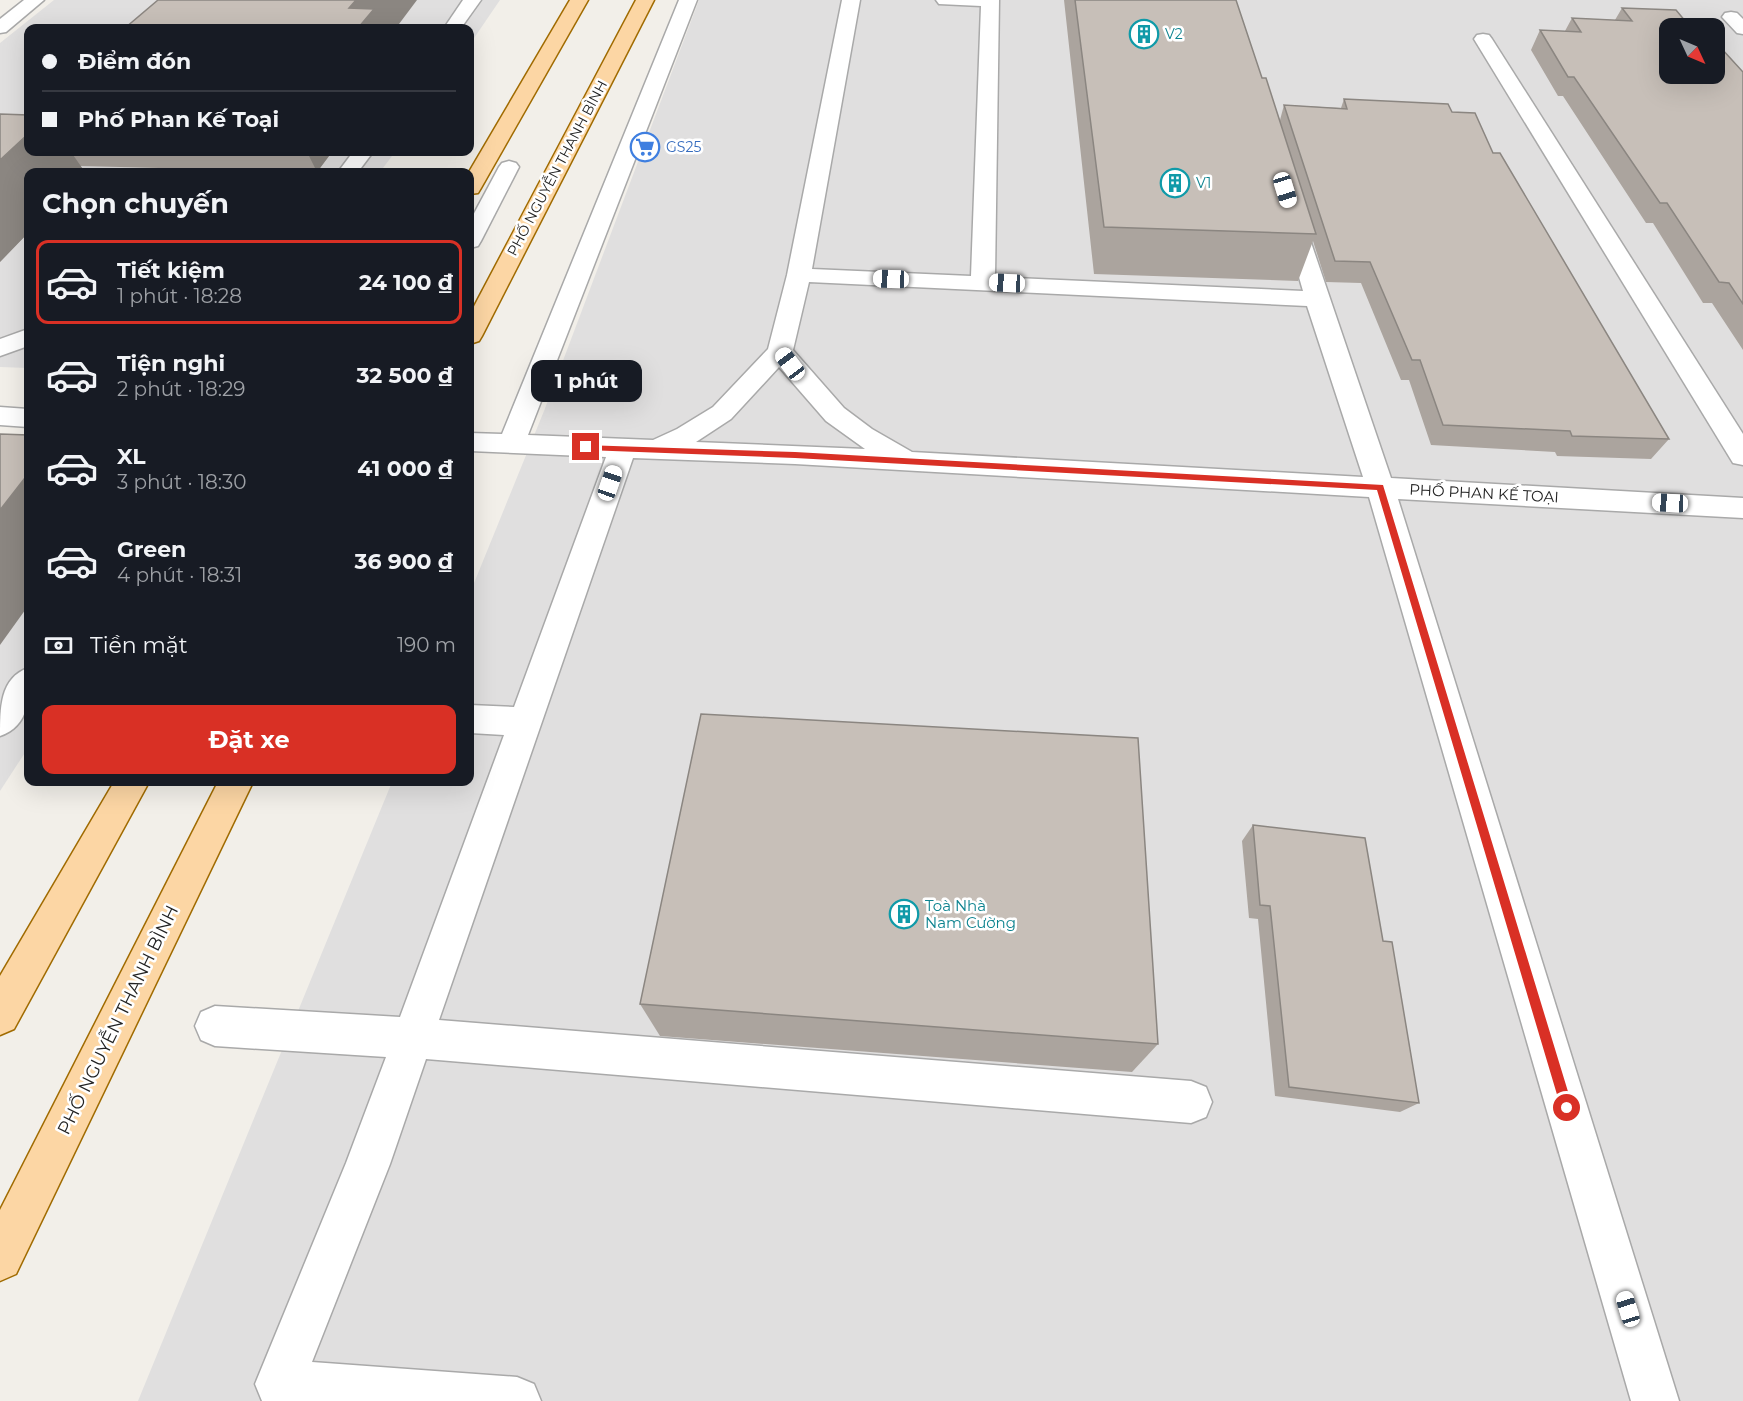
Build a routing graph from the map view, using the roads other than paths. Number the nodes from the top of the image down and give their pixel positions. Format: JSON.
{"nodes":[{"id":1,"x":35,"y":0,"type":"edge"},
{"id":2,"x":472,"y":0,"type":"edge"},
{"id":3,"x":579,"y":0,"type":"edge"},
{"id":4,"x":645,"y":0,"type":"edge"},
{"id":5,"x":688,"y":0,"type":"edge"},
{"id":6,"x":851,"y":0,"type":"edge"},
{"id":7,"x":945,"y":0,"type":"edge"},
{"id":8,"x":991,"y":1,"type":"edge"},
{"id":9,"x":455,"y":24,"type":"edge"},
{"id":10,"x":0,"y":28,"type":"edge"},
{"id":11,"x":1483,"y":39,"type":"dead end"},
{"id":12,"x":509,"y":167,"type":"dead end"},
{"id":13,"x":474,"y":181,"type":"edge"},
{"id":14,"x":1287,"y":197,"type":"edge"},
{"id":15,"x":474,"y":233,"type":"edge"},
{"id":16,"x":799,"y":275,"type":"junction"},
{"id":17,"x":983,"y":282,"type":"junction"},
{"id":18,"x":1317,"y":299,"type":"junction"},
{"id":19,"x":474,"y":328,"type":"edge"},
{"id":20,"x":24,"y":339,"type":"edge"},
{"id":21,"x":0,"y":348,"type":"edge"},
{"id":22,"x":780,"y":351,"type":"junction"},
{"id":23,"x":0,"y":416,"type":"edge"},
{"id":24,"x":24,"y":418,"type":"edge"},
{"id":25,"x":474,"y":441,"type":"edge"},
{"id":26,"x":511,"y":444,"type":"junction"},
{"id":27,"x":639,"y":449,"type":"junction"},
{"id":28,"x":1743,"y":456,"type":"edge"},
{"id":29,"x":910,"y":461,"type":"junction"},
{"id":30,"x":1380,"y":487,"type":"junction"},
{"id":31,"x":1743,"y":508,"type":"edge"},
{"id":32,"x":24,"y":687,"type":"edge"},
{"id":33,"x":474,"y":719,"type":"edge"},
{"id":34,"x":0,"y":722,"type":"edge"},
{"id":35,"x":524,"y":722,"type":"junction"},
{"id":36,"x":130,"y":786,"type":"edge"},
{"id":37,"x":235,"y":786,"type":"edge"},
{"id":38,"x":0,"y":1015,"type":"edge"},
{"id":39,"x":215,"y":1026,"type":"dead end"},
{"id":40,"x":414,"y":1038,"type":"junction"},
{"id":41,"x":1191,"y":1102,"type":"dead end"},
{"id":42,"x":0,"y":1258,"type":"edge"},
{"id":43,"x":517,"y":1401,"type":"edge"},
{"id":44,"x":1655,"y":1401,"type":"edge"}],
"edges":[{"from":1,"to":10,"type":"street"},
{"from":2,"to":9,"type":"street"},
{"from":3,"to":13,"type":"main road"},
{"from":4,"to":19,"type":"main road","name":"PHỐ NGUYỄN THANH BÌNH"},
{"from":5,"to":26,"type":"street"},
{"from":6,"to":16,"type":"street"},
{"from":7,"to":8,"type":"street"},
{"from":8,"to":17,"type":"street"},
{"from":11,"to":28,"type":"street"},
{"from":12,"to":15,"type":"street"},
{"from":14,"to":18,"type":"street"},
{"from":16,"to":17,"type":"street"},
{"from":16,"to":22,"type":"street"},
{"from":17,"to":18,"type":"street"},
{"from":18,"to":30,"type":"street"},
{"from":20,"to":21,"type":"street"},
{"from":22,"to":27,"type":"street"},
{"from":22,"to":29,"type":"street"},
{"from":23,"to":24,"type":"street"},
{"from":25,"to":26,"type":"street","name":"PHỐ PHAN KẾ TOẠI"},
{"from":26,"to":27,"type":"street","name":"PHỐ PHAN KẾ TOẠI"},
{"from":27,"to":29,"type":"street","name":"PHỐ PHAN KẾ TOẠI"},
{"from":27,"to":35,"type":"street"},
{"from":29,"to":30,"type":"street","name":"PHỐ PHAN KẾ TOẠI"},
{"from":30,"to":31,"type":"street","name":"PHỐ PHAN KẾ TOẠI"},
{"from":30,"to":44,"type":"street"},
{"from":32,"to":34,"type":"street"},
{"from":33,"to":35,"type":"street"},
{"from":35,"to":40,"type":"street"},
{"from":36,"to":38,"type":"main road"},
{"from":37,"to":42,"type":"main road","name":"PHỐ NGUYỄN THANH BÌNH"},
{"from":39,"to":40,"type":"street"},
{"from":40,"to":41,"type":"street"},
{"from":40,"to":43,"type":"street"}]}
